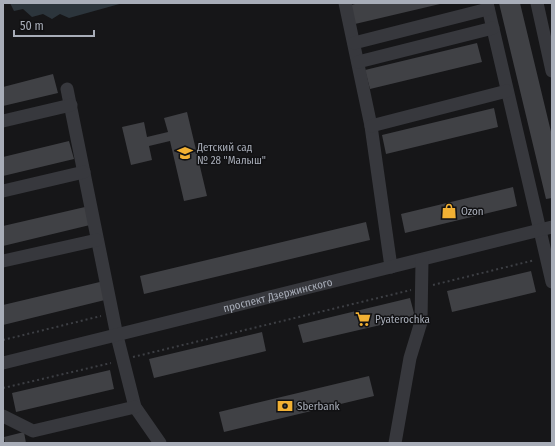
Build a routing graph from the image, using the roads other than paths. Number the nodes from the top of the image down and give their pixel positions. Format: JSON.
{"nodes":[{"id":1,"x":345,"y":3,"type":"edge"},
{"id":2,"x":537,"y":3,"type":"edge"},
{"id":3,"x":488,"y":6,"type":"edge"},
{"id":4,"x":493,"y":28,"type":"junction"},
{"id":5,"x":354,"y":43,"type":"junction"},
{"id":6,"x":358,"y":62,"type":"junction"},
{"id":7,"x":552,"y":71,"type":"edge"},
{"id":8,"x":67,"y":89,"type":"dead end"},
{"id":9,"x":507,"y":91,"type":"junction"},
{"id":10,"x":71,"y":105,"type":"junction"},
{"id":11,"x":3,"y":121,"type":"edge"},
{"id":12,"x":372,"y":126,"type":"junction"},
{"id":13,"x":84,"y":172,"type":"junction"},
{"id":14,"x":3,"y":190,"type":"edge"},
{"id":15,"x":546,"y":228,"type":"edge"},
{"id":16,"x":97,"y":240,"type":"junction"},
{"id":17,"x":422,"y":260,"type":"junction"},
{"id":18,"x":3,"y":261,"type":"edge"},
{"id":19,"x":391,"y":267,"type":"junction"},
{"id":20,"x":552,"y":282,"type":"edge"},
{"id":21,"x":117,"y":336,"type":"junction"},
{"id":22,"x":3,"y":363,"type":"edge"},
{"id":23,"x":135,"y":407,"type":"junction"},
{"id":24,"x":3,"y":416,"type":"edge"},
{"id":25,"x":160,"y":443,"type":"edge"},
{"id":26,"x":395,"y":443,"type":"edge"}],
"edges":[{"from":1,"to":5,"type":"street"},
{"from":2,"to":7,"type":"street"},
{"from":3,"to":4,"type":"street"},
{"from":3,"to":5,"type":"street"},
{"from":4,"to":6,"type":"street"},
{"from":4,"to":9,"type":"street"},
{"from":5,"to":6,"type":"street"},
{"from":6,"to":12,"type":"street"},
{"from":8,"to":10,"type":"street"},
{"from":9,"to":12,"type":"street"},
{"from":9,"to":15,"type":"street"},
{"from":10,"to":11,"type":"street"},
{"from":10,"to":13,"type":"street"},
{"from":12,"to":19,"type":"street"},
{"from":13,"to":14,"type":"street"},
{"from":13,"to":16,"type":"street"},
{"from":15,"to":17,"type":"street","name":"проспект Дзержинского"},
{"from":15,"to":20,"type":"street"},
{"from":16,"to":18,"type":"street"},
{"from":16,"to":21,"type":"street"},
{"from":17,"to":19,"type":"street","name":"проспект Дзержинского"},
{"from":17,"to":26,"type":"street"},
{"from":19,"to":21,"type":"street","name":"проспект Дзержинского"},
{"from":21,"to":22,"type":"street","name":"проспект Дзержинского"},
{"from":21,"to":23,"type":"street"},
{"from":23,"to":24,"type":"street"},
{"from":23,"to":25,"type":"street"}]}
